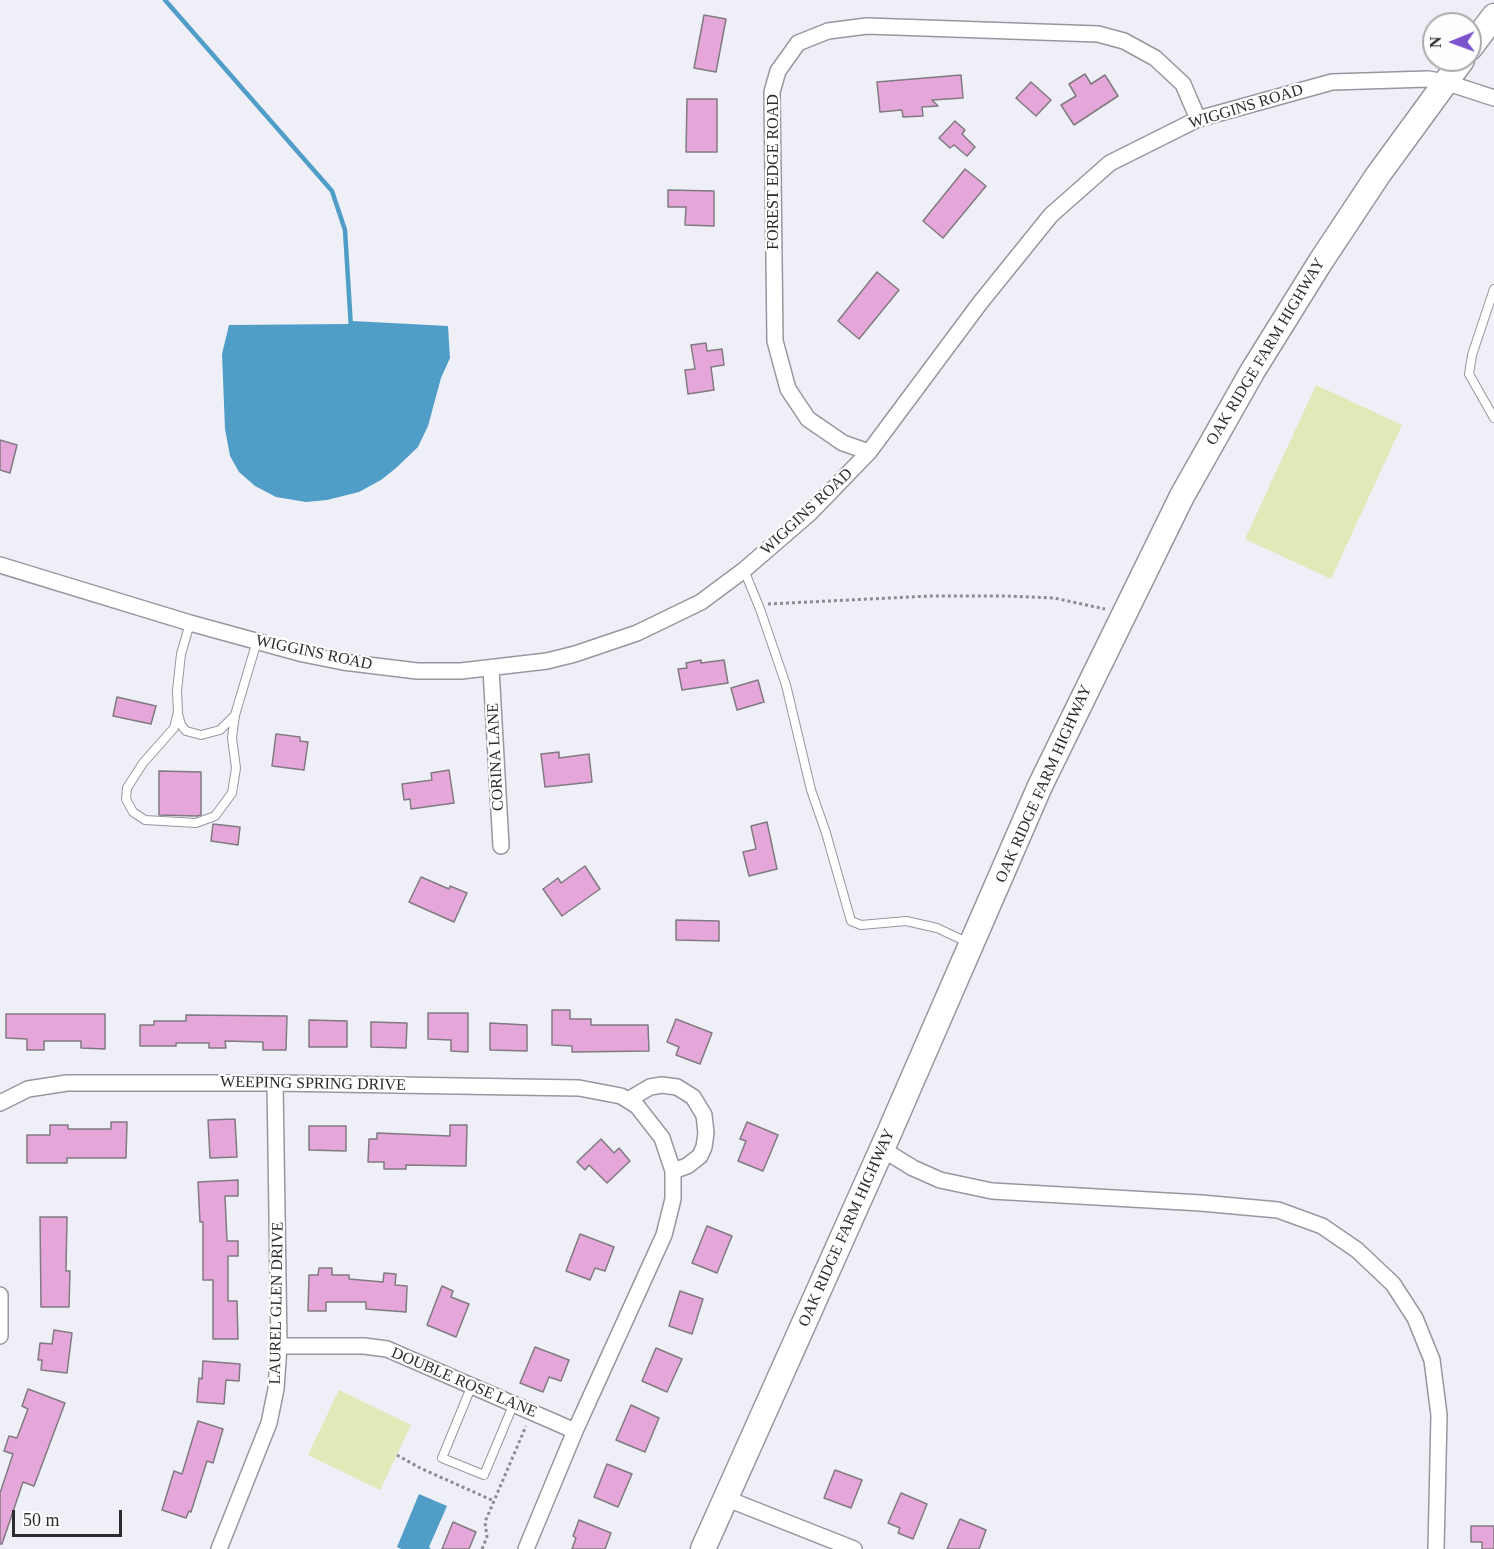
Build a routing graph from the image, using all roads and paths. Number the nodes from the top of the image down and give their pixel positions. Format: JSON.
{"nodes":[{"id":1,"x":1494,"y":16,"type":"edge"},
{"id":2,"x":1482,"y":32,"type":"edge"},
{"id":3,"x":1452,"y":72,"type":"edge"},
{"id":4,"x":1445,"y":82,"type":"junction"},
{"id":5,"x":1494,"y":98,"type":"edge"},
{"id":6,"x":1198,"y":119,"type":"junction"},
{"id":7,"x":1494,"y":289,"type":"edge"},
{"id":8,"x":1494,"y":415,"type":"edge"},
{"id":9,"x":869,"y":452,"type":"junction"},
{"id":10,"x":0,"y":565,"type":"edge"},
{"id":11,"x":744,"y":570,"type":"junction"},
{"id":12,"x":759,"y":605,"type":"junction"},
{"id":13,"x":1125,"y":613,"type":"junction"},
{"id":14,"x":190,"y":623,"type":"junction"},
{"id":15,"x":257,"y":641,"type":"junction"},
{"id":16,"x":491,"y":669,"type":"junction"},
{"id":17,"x":178,"y":712,"type":"junction"},
{"id":18,"x":235,"y":716,"type":"junction"},
{"id":19,"x":501,"y":846,"type":"dead end"},
{"id":20,"x":972,"y":945,"type":"junction"},
{"id":21,"x":275,"y":1083,"type":"junction"},
{"id":22,"x":628,"y":1100,"type":"junction"},
{"id":23,"x":0,"y":1102,"type":"edge"},
{"id":24,"x":882,"y":1149,"type":"junction"},
{"id":25,"x":673,"y":1171,"type":"junction"},
{"id":26,"x":0,"y":1295,"type":"edge"},
{"id":27,"x":0,"y":1336,"type":"edge"},
{"id":28,"x":279,"y":1346,"type":"junction"},
{"id":29,"x":472,"y":1385,"type":"junction"},
{"id":30,"x":514,"y":1403,"type":"junction"},
{"id":31,"x":527,"y":1424,"type":"dead end"},
{"id":32,"x":574,"y":1431,"type":"junction"},
{"id":33,"x":397,"y":1455,"type":"dead end"},
{"id":34,"x":725,"y":1498,"type":"junction"},
{"id":35,"x":494,"y":1501,"type":"junction"},
{"id":36,"x":219,"y":1549,"type":"edge"},
{"id":37,"x":482,"y":1549,"type":"edge"},
{"id":38,"x":526,"y":1549,"type":"edge"},
{"id":39,"x":703,"y":1549,"type":"edge"},
{"id":40,"x":854,"y":1549,"type":"edge"},
{"id":41,"x":1436,"y":1549,"type":"edge"}],
"edges":[{"from":1,"to":2,"type":"main road"},
{"from":3,"to":4,"type":"main road","name":"OAK RIDGE FARM HIGHWAY"},
{"from":4,"to":5,"type":"street","name":"WIGGINS ROAD"},
{"from":4,"to":6,"type":"street","name":"WIGGINS ROAD"},
{"from":4,"to":13,"type":"main road","name":"OAK RIDGE FARM HIGHWAY"},
{"from":6,"to":9,"type":"street","name":"WIGGINS ROAD"},
{"from":6,"to":9,"type":"street","name":"FOREST EDGE ROAD"},
{"from":7,"to":8,"type":"lane"},
{"from":9,"to":11,"type":"street","name":"WIGGINS ROAD"},
{"from":10,"to":14,"type":"street","name":"WIGGINS ROAD"},
{"from":11,"to":12,"type":"lane"},
{"from":11,"to":16,"type":"street","name":"WIGGINS ROAD"},
{"from":12,"to":13,"type":"path"},
{"from":12,"to":20,"type":"lane"},
{"from":13,"to":20,"type":"main road","name":"OAK RIDGE FARM HIGHWAY"},
{"from":14,"to":15,"type":"street","name":"WIGGINS ROAD"},
{"from":14,"to":17,"type":"lane"},
{"from":15,"to":16,"type":"street","name":"WIGGINS ROAD"},
{"from":15,"to":18,"type":"lane"},
{"from":16,"to":19,"type":"street","name":"CORINA LANE"},
{"from":17,"to":18,"type":"lane"},
{"from":17,"to":18,"type":"lane"},
{"from":20,"to":24,"type":"main road","name":"OAK RIDGE FARM HIGHWAY"},
{"from":21,"to":22,"type":"street","name":"WEEPING SPRING DRIVE"},
{"from":21,"to":23,"type":"street","name":"WEEPING SPRING DRIVE"},
{"from":21,"to":28,"type":"street","name":"LAUREL GLEN DRIVE"},
{"from":22,"to":25,"type":"street"},
{"from":22,"to":25,"type":"street"},
{"from":24,"to":34,"type":"main road","name":"OAK RIDGE FARM HIGHWAY"},
{"from":24,"to":41,"type":"street"},
{"from":25,"to":32,"type":"street"},
{"from":26,"to":27,"type":"street"},
{"from":28,"to":29,"type":"street","name":"DOUBLE ROSE LANE"},
{"from":28,"to":36,"type":"street","name":"LAUREL GLEN DRIVE"},
{"from":29,"to":30,"type":"street","name":"DOUBLE ROSE LANE"},
{"from":29,"to":30,"type":"lane"},
{"from":30,"to":32,"type":"street","name":"DOUBLE ROSE LANE"},
{"from":31,"to":35,"type":"path"},
{"from":32,"to":38,"type":"street"},
{"from":33,"to":35,"type":"path"},
{"from":34,"to":39,"type":"main road","name":"OAK RIDGE FARM HIGHWAY"},
{"from":34,"to":40,"type":"street"},
{"from":35,"to":37,"type":"path"}]}
